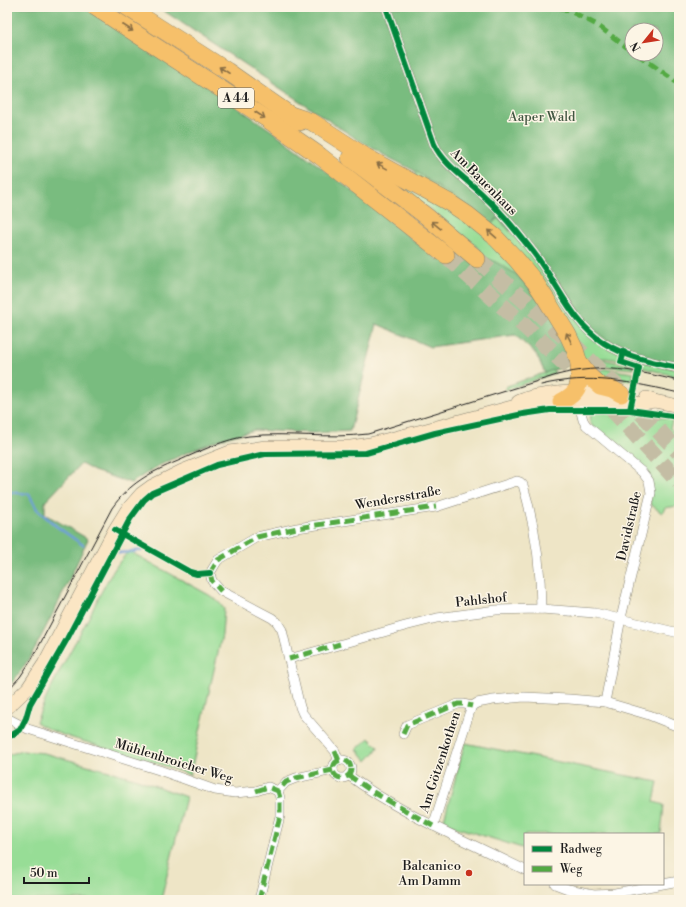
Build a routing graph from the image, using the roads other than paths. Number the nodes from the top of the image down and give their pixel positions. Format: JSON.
{"nodes":[{"id":1,"x":95,"y":7,"type":"edge"},
{"id":2,"x":128,"y":7,"type":"edge"},
{"id":3,"x":386,"y":7,"type":"edge"},
{"id":4,"x":291,"y":115,"type":"junction"},
{"id":5,"x":446,"y":255,"type":"tunnel mouth"},
{"id":6,"x":477,"y":259,"type":"tunnel mouth"},
{"id":7,"x":579,"y":362,"type":"junction"},
{"id":8,"x":679,"y":368,"type":"edge"},
{"id":9,"x":621,"y":394,"type":"junction"},
{"id":10,"x":577,"y":398,"type":"junction"},
{"id":11,"x":654,"y":401,"type":"junction"},
{"id":12,"x":561,"y":402,"type":"joint"},
{"id":13,"x":679,"y":406,"type":"edge"},
{"id":14,"x":512,"y":407,"type":"junction"},
{"id":15,"x":541,"y":609,"type":"junction"},
{"id":16,"x":621,"y":618,"type":"junction"},
{"id":17,"x":679,"y":633,"type":"edge"},
{"id":18,"x":289,"y":660,"type":"junction"},
{"id":19,"x":605,"y":702,"type":"junction"},
{"id":20,"x":472,"y":706,"type":"junction"},
{"id":21,"x":7,"y":708,"type":"edge"},
{"id":22,"x":7,"y":718,"type":"edge"},
{"id":23,"x":679,"y":727,"type":"edge"},
{"id":24,"x":403,"y":734,"type":"dead end"},
{"id":25,"x":339,"y":760,"type":"junction"},
{"id":26,"x":333,"y":770,"type":"junction"},
{"id":27,"x":348,"y":775,"type":"junction"},
{"id":28,"x":278,"y":791,"type":"junction"},
{"id":29,"x":432,"y":826,"type":"junction"},
{"id":30,"x":524,"y":870,"type":"edge"},
{"id":31,"x":679,"y":881,"type":"edge"},
{"id":32,"x":664,"y":884,"type":"edge"},
{"id":33,"x":558,"y":885,"type":"edge"},
{"id":34,"x":658,"y":885,"type":"edge"},
{"id":35,"x":260,"y":900,"type":"edge"}],
"edges":[{"from":1,"to":5,"type":"highway","number":"A 44","one_way":true},
{"from":4,"to":2,"type":"highway","number":"A 44","one_way":true},
{"from":3,"to":8,"type":"street","name":"Am Bauenhaus"},
{"from":6,"to":4,"type":"highway","number":"A 44","one_way":true},
{"from":7,"to":4,"type":"highway","one_way":true},
{"from":7,"to":9,"type":"highway"},
{"from":7,"to":10,"type":"highway"},
{"from":9,"to":10,"type":"main road"},
{"from":9,"to":11,"type":"main road"},
{"from":10,"to":11,"type":"main road"},
{"from":10,"to":12,"type":"highway"},
{"from":10,"to":14,"type":"main road"},
{"from":10,"to":16,"type":"street","name":"Davidstraße"},
{"from":11,"to":13,"type":"main road"},
{"from":12,"to":14,"type":"main road"},
{"from":14,"to":21,"type":"main road"},
{"from":15,"to":16,"type":"street","name":"Pahlshof"},
{"from":15,"to":18,"type":"street","name":"Pahlshof"},
{"from":15,"to":18,"type":"street","name":"Wendersstraße"},
{"from":16,"to":17,"type":"street","name":"Pahlshof"},
{"from":16,"to":19,"type":"street","name":"Davidstraße"},
{"from":18,"to":25,"type":"street"},
{"from":19,"to":20,"type":"street","name":"Am Götzenkothen"},
{"from":19,"to":23,"type":"street","name":"Am Götzenkothen"},
{"from":20,"to":24,"type":"street","name":"Am Götzenkothen"},
{"from":20,"to":29,"type":"street","name":"Am Götzenkothen"},
{"from":22,"to":28,"type":"street","name":"Mühlenbroicher Weg"},
{"from":25,"to":26,"type":"street"},
{"from":25,"to":27,"type":"street"},
{"from":26,"to":27,"type":"street"},
{"from":26,"to":28,"type":"street"},
{"from":27,"to":29,"type":"street"},
{"from":28,"to":35,"type":"street"},
{"from":29,"to":30,"type":"street"},
{"from":31,"to":32,"type":"street"},
{"from":33,"to":34,"type":"street"}]}
